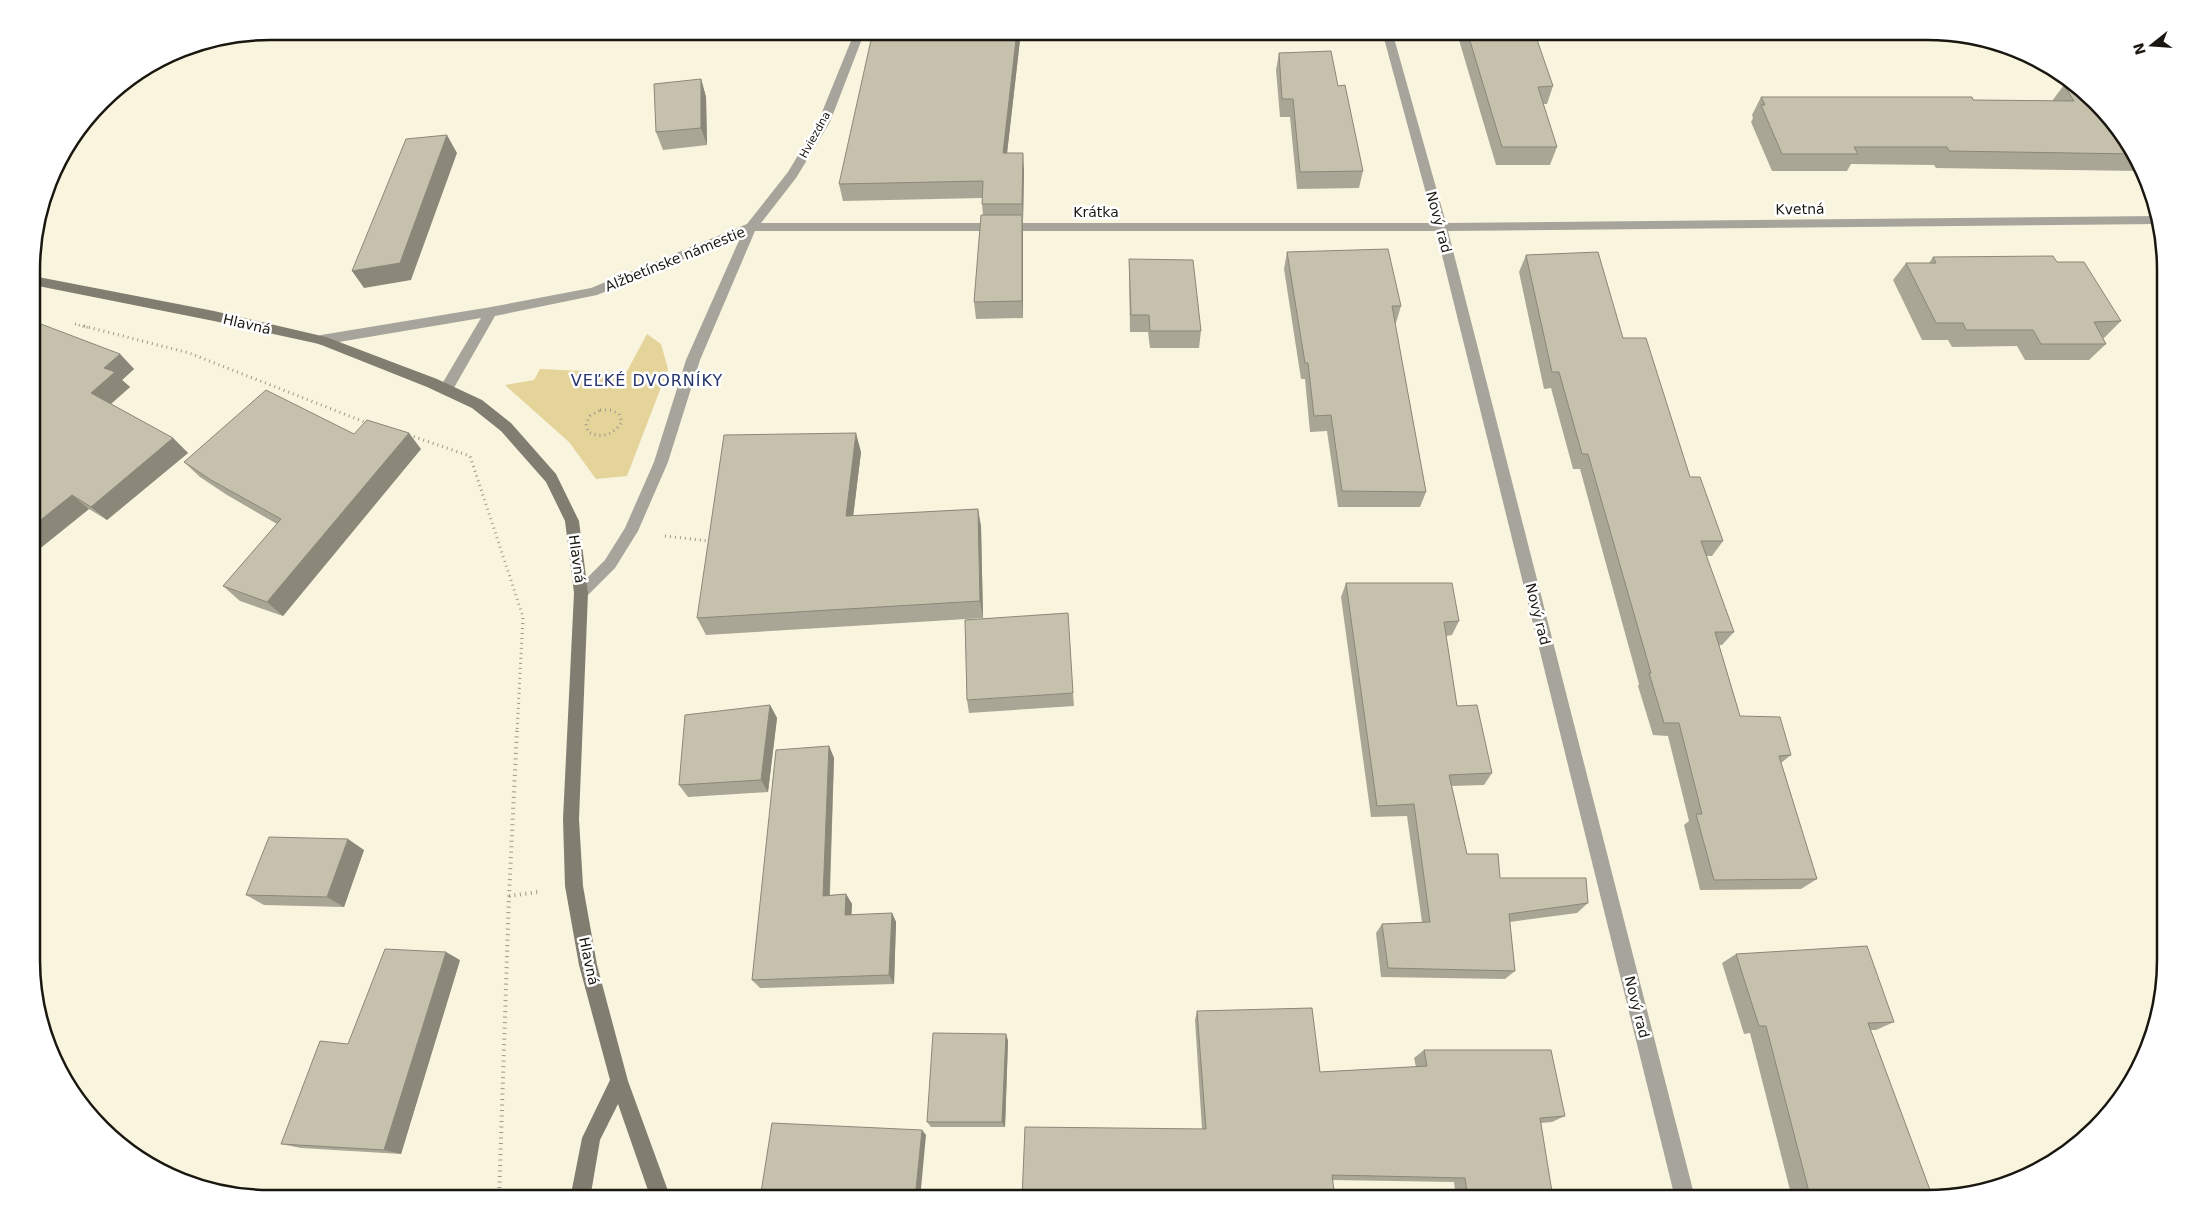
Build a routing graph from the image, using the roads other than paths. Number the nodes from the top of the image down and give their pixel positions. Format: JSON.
{"nodes":[{"id":1,"x":856,"y":40,"type":"edge"},
{"id":2,"x":1389,"y":40,"type":"edge"},
{"id":3,"x":2152,"y":220,"type":"edge"},
{"id":4,"x":750,"y":227,"type":"junction"},
{"id":5,"x":1441,"y":227,"type":"junction"},
{"id":6,"x":40,"y":281,"type":"edge"},
{"id":7,"x":491,"y":312,"type":"junction"},
{"id":8,"x":320,"y":340,"type":"junction"},
{"id":9,"x":446,"y":389,"type":"junction"},
{"id":10,"x":581,"y":593,"type":"junction"},
{"id":11,"x":619,"y":1081,"type":"junction"},
{"id":12,"x":582,"y":1190,"type":"edge"},
{"id":13,"x":658,"y":1190,"type":"edge"},
{"id":14,"x":1683,"y":1190,"type":"edge"}],
"edges":[{"from":1,"to":4,"type":"street","name":"Hviezdna"},
{"from":2,"to":5,"type":"street","name":"Nový rad"},
{"from":3,"to":5,"type":"street","name":"Kvetná"},
{"from":4,"to":5,"type":"street","name":"Krátka"},
{"from":4,"to":7,"type":"street","name":"Alžbetínske námestie"},
{"from":4,"to":10,"type":"street","name":"Alžbetínske námestie"},
{"from":5,"to":14,"type":"street","name":"Nový rad"},
{"from":6,"to":8,"type":"main road","name":"Hlavná"},
{"from":7,"to":8,"type":"street","name":"Alžbetínske námestie"},
{"from":7,"to":9,"type":"street"},
{"from":8,"to":9,"type":"main road","name":"Hlavná"},
{"from":9,"to":10,"type":"main road","name":"Hlavná"},
{"from":10,"to":11,"type":"main road","name":"Hlavná"},
{"from":11,"to":12,"type":"main road"},
{"from":11,"to":13,"type":"main road","name":"Hlavná"}]}
